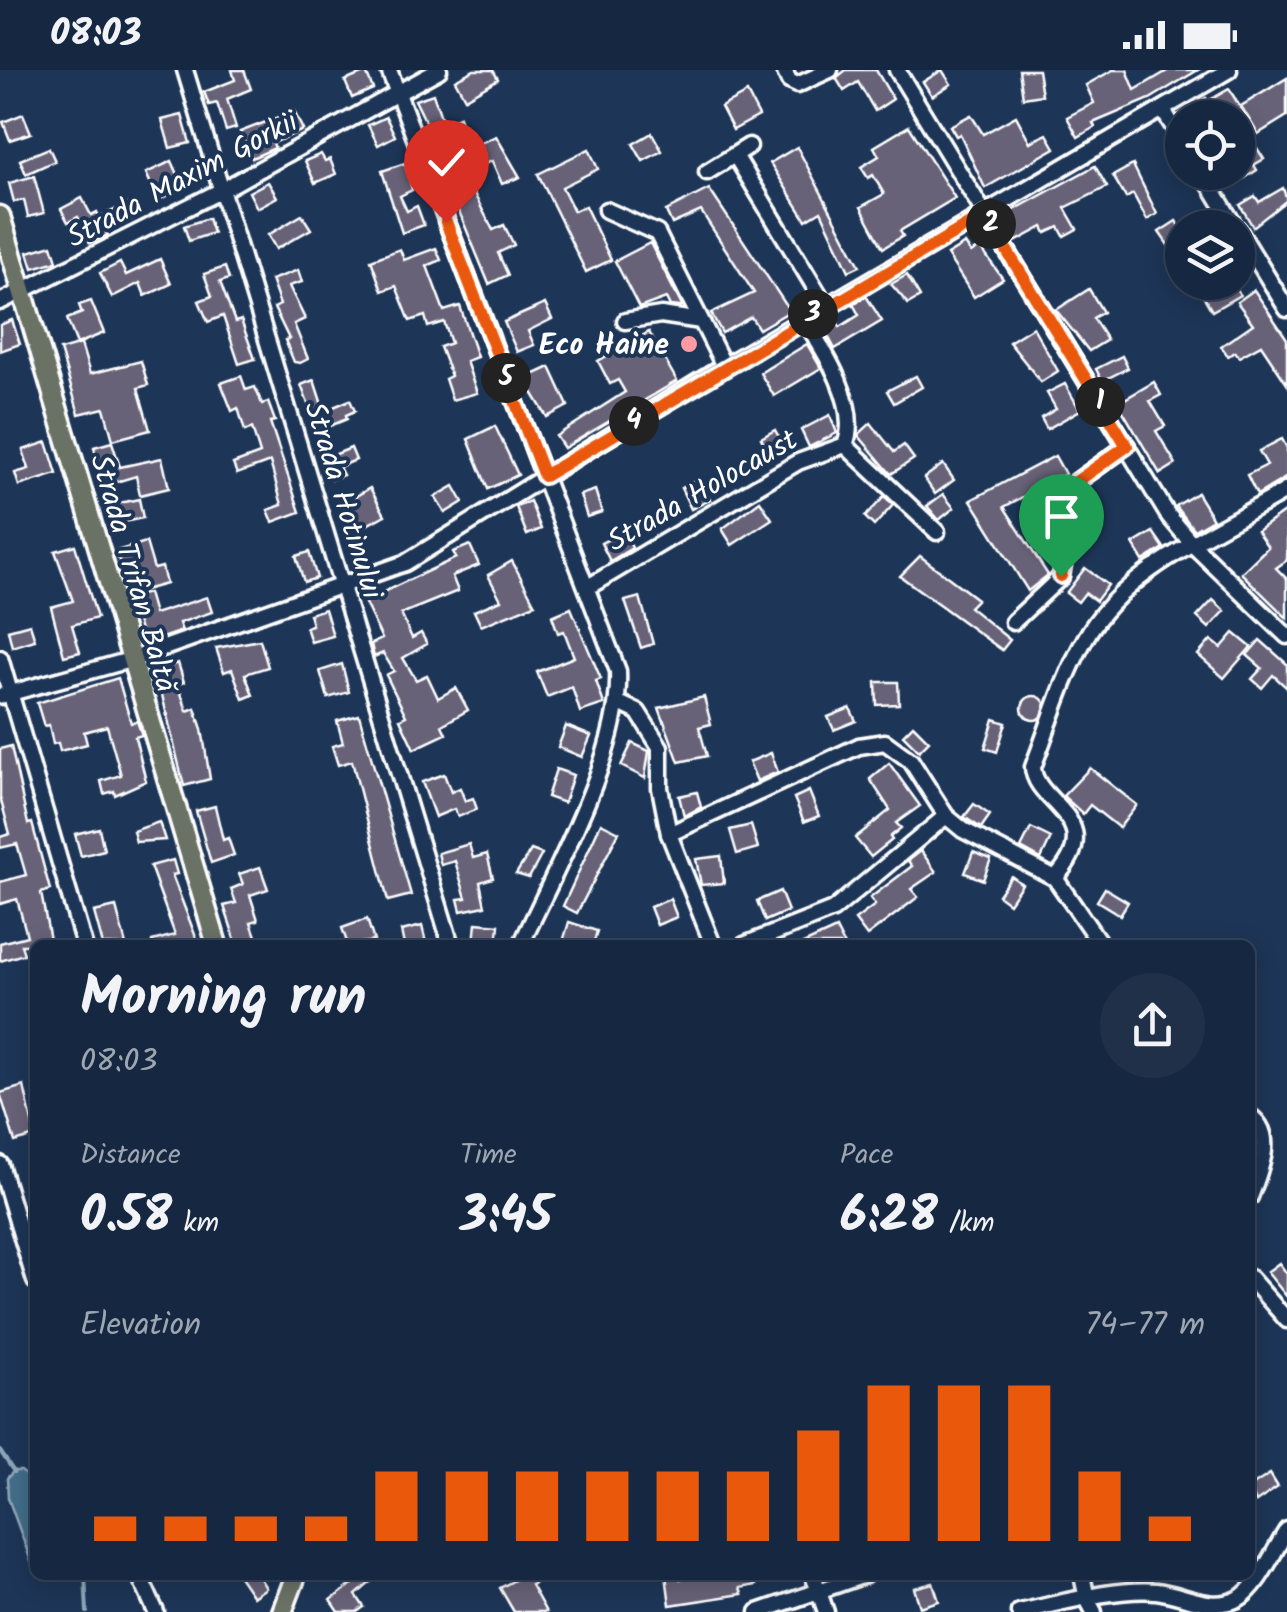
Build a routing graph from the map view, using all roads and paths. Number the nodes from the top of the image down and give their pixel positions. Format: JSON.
{"nodes":[{"id":1,"x":186,"y":70,"type":"edge"},
{"id":2,"x":389,"y":70,"type":"edge"},
{"id":3,"x":439,"y":70,"type":"edge"},
{"id":4,"x":784,"y":70,"type":"edge"},
{"id":5,"x":830,"y":70,"type":"edge"},
{"id":6,"x":898,"y":70,"type":"edge"},
{"id":7,"x":1229,"y":70,"type":"edge"},
{"id":8,"x":398,"y":96,"type":"junction"},
{"id":9,"x":1163,"y":110,"type":"junction"},
{"id":10,"x":1165,"y":113,"type":"edge"},
{"id":11,"x":749,"y":146,"type":"dead end"},
{"id":12,"x":735,"y":155,"type":"junction"},
{"id":13,"x":707,"y":172,"type":"dead end"},
{"id":14,"x":222,"y":190,"type":"junction"},
{"id":15,"x":606,"y":210,"type":"dead end"},
{"id":16,"x":985,"y":215,"type":"junction"},
{"id":17,"x":0,"y":216,"type":"edge"},
{"id":18,"x":1255,"y":257,"type":"edge"},
{"id":19,"x":23,"y":294,"type":"junction"},
{"id":20,"x":0,"y":302,"type":"edge"},
{"id":21,"x":826,"y":306,"type":"junction"},
{"id":22,"x":1287,"y":309,"type":"edge"},
{"id":23,"x":804,"y":319,"type":"junction"},
{"id":24,"x":625,"y":321,"type":"dead end"},
{"id":25,"x":701,"y":321,"type":"junction"},
{"id":26,"x":724,"y":366,"type":"junction"},
{"id":27,"x":846,"y":446,"type":"junction"},
{"id":28,"x":1127,"y":446,"type":"junction"},
{"id":29,"x":544,"y":476,"type":"junction"},
{"id":30,"x":1287,"y":490,"type":"edge"},
{"id":31,"x":937,"y":532,"type":"dead end"},
{"id":32,"x":1194,"y":546,"type":"junction"},
{"id":33,"x":588,"y":587,"type":"junction"},
{"id":34,"x":342,"y":588,"type":"junction"},
{"id":35,"x":1013,"y":622,"type":"dead end"},
{"id":36,"x":1287,"y":636,"type":"edge"},
{"id":37,"x":0,"y":658,"type":"edge"},
{"id":38,"x":130,"y":660,"type":"junction"},
{"id":39,"x":5,"y":695,"type":"edge"},
{"id":40,"x":620,"y":703,"type":"junction"},
{"id":41,"x":946,"y":816,"type":"junction"},
{"id":42,"x":669,"y":834,"type":"junction"},
{"id":43,"x":1055,"y":878,"type":"junction"},
{"id":44,"x":82,"y":940,"type":"edge"},
{"id":45,"x":215,"y":940,"type":"edge"},
{"id":46,"x":449,"y":940,"type":"edge"},
{"id":47,"x":523,"y":940,"type":"edge"},
{"id":48,"x":711,"y":940,"type":"edge"},
{"id":49,"x":757,"y":940,"type":"edge"},
{"id":50,"x":1098,"y":940,"type":"edge"},
{"id":51,"x":1255,"y":1122,"type":"edge"},
{"id":52,"x":0,"y":1164,"type":"edge"},
{"id":53,"x":1255,"y":1181,"type":"edge"},
{"id":54,"x":30,"y":1264,"type":"edge"},
{"id":55,"x":1255,"y":1284,"type":"edge"},
{"id":56,"x":1287,"y":1320,"type":"edge"},
{"id":57,"x":1287,"y":1530,"type":"edge"},
{"id":58,"x":1255,"y":1579,"type":"edge"},
{"id":59,"x":141,"y":1580,"type":"edge"},
{"id":60,"x":290,"y":1580,"type":"edge"},
{"id":61,"x":814,"y":1580,"type":"edge"},
{"id":62,"x":852,"y":1580,"type":"edge"},
{"id":63,"x":1082,"y":1580,"type":"edge"},
{"id":64,"x":1255,"y":1580,"type":"edge"},
{"id":65,"x":818,"y":1593,"type":"junction"},
{"id":66,"x":1083,"y":1606,"type":"edge"},
{"id":67,"x":1212,"y":1609,"type":"edge"},
{"id":68,"x":156,"y":1612,"type":"edge"},
{"id":69,"x":282,"y":1612,"type":"edge"},
{"id":70,"x":758,"y":1612,"type":"edge"},
{"id":71,"x":826,"y":1612,"type":"edge"},
{"id":72,"x":1018,"y":1612,"type":"edge"}],
"edges":[{"from":1,"to":14,"type":"street","name":"Strada Hotinului"},
{"from":2,"to":8,"type":"street"},
{"from":3,"to":8,"type":"street","name":"Strada Maxim Gorkii"},
{"from":4,"to":5,"type":"street"},
{"from":6,"to":16,"type":"street"},
{"from":7,"to":9,"type":"street"},
{"from":8,"to":14,"type":"street","name":"Strada Maxim Gorkii"},
{"from":8,"to":29,"type":"street"},
{"from":9,"to":10,"type":"street"},
{"from":9,"to":16,"type":"street"},
{"from":11,"to":12,"type":"street"},
{"from":12,"to":13,"type":"street"},
{"from":12,"to":21,"type":"street"},
{"from":14,"to":19,"type":"street","name":"Strada Maxim Gorkii"},
{"from":14,"to":34,"type":"street","name":"Strada Hotinului"},
{"from":15,"to":25,"type":"street"},
{"from":16,"to":21,"type":"street"},
{"from":16,"to":28,"type":"street"},
{"from":17,"to":19,"type":"main road","name":"Strada Trifan Baltă"},
{"from":18,"to":22,"type":"street"},
{"from":19,"to":20,"type":"street","name":"Strada Maxim Gorkii"},
{"from":19,"to":38,"type":"main road","name":"Strada Trifan Baltă"},
{"from":21,"to":23,"type":"street"},
{"from":23,"to":26,"type":"street"},
{"from":23,"to":27,"type":"street","name":"Strada Holocaust"},
{"from":24,"to":25,"type":"street"},
{"from":25,"to":26,"type":"street"},
{"from":26,"to":29,"type":"street"},
{"from":27,"to":31,"type":"street","name":"Strada Holocaust"},
{"from":27,"to":33,"type":"street","name":"Strada Holocaust"},
{"from":28,"to":32,"type":"street"},
{"from":28,"to":35,"type":"street"},
{"from":29,"to":33,"type":"street"},
{"from":29,"to":34,"type":"street"},
{"from":30,"to":32,"type":"street"},
{"from":32,"to":36,"type":"street"},
{"from":32,"to":43,"type":"street"},
{"from":33,"to":40,"type":"street"},
{"from":34,"to":38,"type":"street"},
{"from":34,"to":46,"type":"street","name":"Strada Hotinului"},
{"from":37,"to":39,"type":"street"},
{"from":38,"to":39,"type":"street"},
{"from":38,"to":45,"type":"main road","name":"Strada Trifan Baltă"},
{"from":39,"to":44,"type":"street"},
{"from":40,"to":42,"type":"street"},
{"from":40,"to":47,"type":"street"},
{"from":41,"to":42,"type":"street"},
{"from":41,"to":43,"type":"street"},
{"from":41,"to":49,"type":"street"},
{"from":42,"to":48,"type":"street"},
{"from":43,"to":50,"type":"street"},
{"from":51,"to":53,"type":"street"},
{"from":52,"to":54,"type":"street"},
{"from":55,"to":56,"type":"street"},
{"from":57,"to":58,"type":"street"},
{"from":59,"to":68,"type":"street"},
{"from":60,"to":69,"type":"main road"},
{"from":61,"to":65,"type":"street"},
{"from":62,"to":65,"type":"street"},
{"from":63,"to":66,"type":"street"},
{"from":64,"to":67,"type":"street"},
{"from":65,"to":70,"type":"street"},
{"from":65,"to":71,"type":"street"},
{"from":66,"to":67,"type":"street"},
{"from":66,"to":72,"type":"street"}]}
